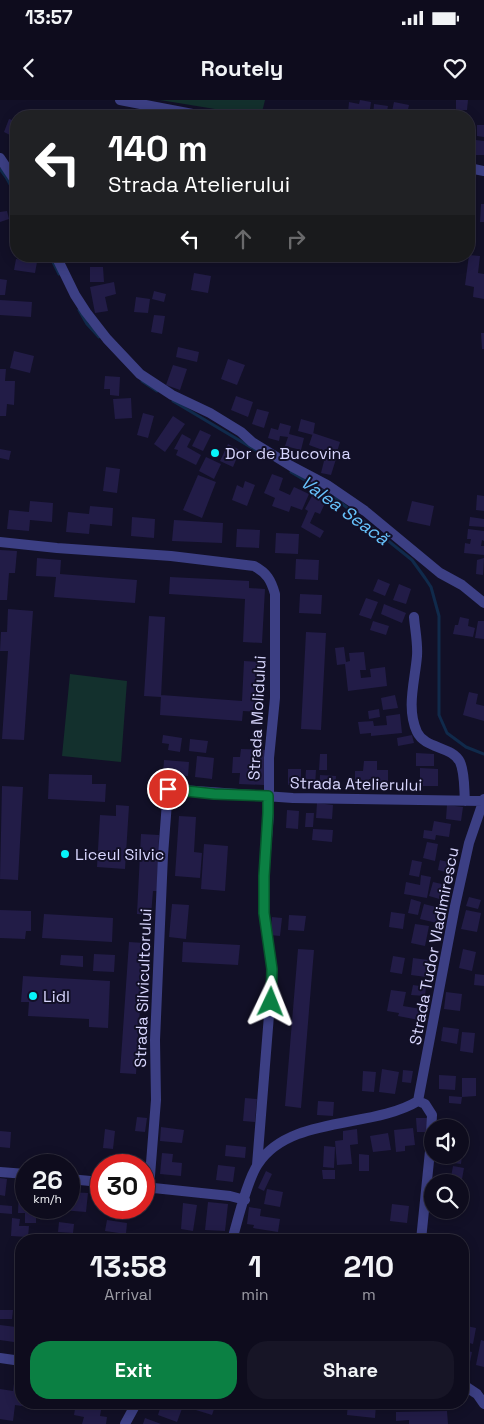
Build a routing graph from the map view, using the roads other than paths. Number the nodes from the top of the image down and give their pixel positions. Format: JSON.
{"nodes":[{"id":1,"x":120,"y":100,"type":"edge"},
{"id":2,"x":172,"y":110,"type":"edge"},
{"id":3,"x":0,"y":158,"type":"edge"},
{"id":4,"x":10,"y":173,"type":"edge"},
{"id":5,"x":59,"y":262,"type":"edge"},
{"id":6,"x":0,"y":542,"type":"edge"},
{"id":7,"x":484,"y":603,"type":"edge"},
{"id":8,"x":414,"y":617,"type":"dead end"},
{"id":9,"x":168,"y":789,"type":"joint"},
{"id":10,"x":268,"y":796,"type":"junction"},
{"id":11,"x":484,"y":800,"type":"edge"},
{"id":12,"x":465,"y":801,"type":"junction"},
{"id":13,"x":418,"y":1101,"type":"junction"},
{"id":14,"x":150,"y":1154,"type":"edge"},
{"id":15,"x":257,"y":1165,"type":"junction"},
{"id":16,"x":0,"y":1172,"type":"edge"},
{"id":17,"x":15,"y":1173,"type":"edge"},
{"id":18,"x":155,"y":1188,"type":"edge"},
{"id":19,"x":245,"y":1200,"type":"junction"},
{"id":20,"x":234,"y":1234,"type":"edge"},
{"id":21,"x":422,"y":1234,"type":"edge"},
{"id":22,"x":0,"y":1358,"type":"edge"},
{"id":23,"x":15,"y":1360,"type":"edge"},
{"id":24,"x":469,"y":1389,"type":"edge"},
{"id":25,"x":484,"y":1404,"type":"edge"},
{"id":26,"x":133,"y":1409,"type":"edge"},
{"id":27,"x":124,"y":1424,"type":"edge"}],
"edges":[{"from":1,"to":2,"type":"street"},
{"from":3,"to":4,"type":"street"},
{"from":5,"to":7,"type":"street"},
{"from":6,"to":10,"type":"street","name":"Strada Molidului"},
{"from":8,"to":12,"type":"street"},
{"from":9,"to":10,"type":"street","name":"Strada Atelierului"},
{"from":9,"to":14,"type":"street","name":"Strada Silvicultorului"},
{"from":10,"to":12,"type":"street","name":"Strada Atelierului"},
{"from":10,"to":15,"type":"street","name":"Strada Molidului"},
{"from":11,"to":12,"type":"street","name":"Strada Atelierului"},
{"from":11,"to":13,"type":"street","name":"Strada Tudor Vladimirescu"},
{"from":13,"to":15,"type":"street"},
{"from":13,"to":21,"type":"street"},
{"from":15,"to":19,"type":"street"},
{"from":16,"to":17,"type":"street"},
{"from":18,"to":19,"type":"street"},
{"from":19,"to":20,"type":"street"},
{"from":22,"to":23,"type":"street"},
{"from":24,"to":25,"type":"street"},
{"from":26,"to":27,"type":"street"}]}
